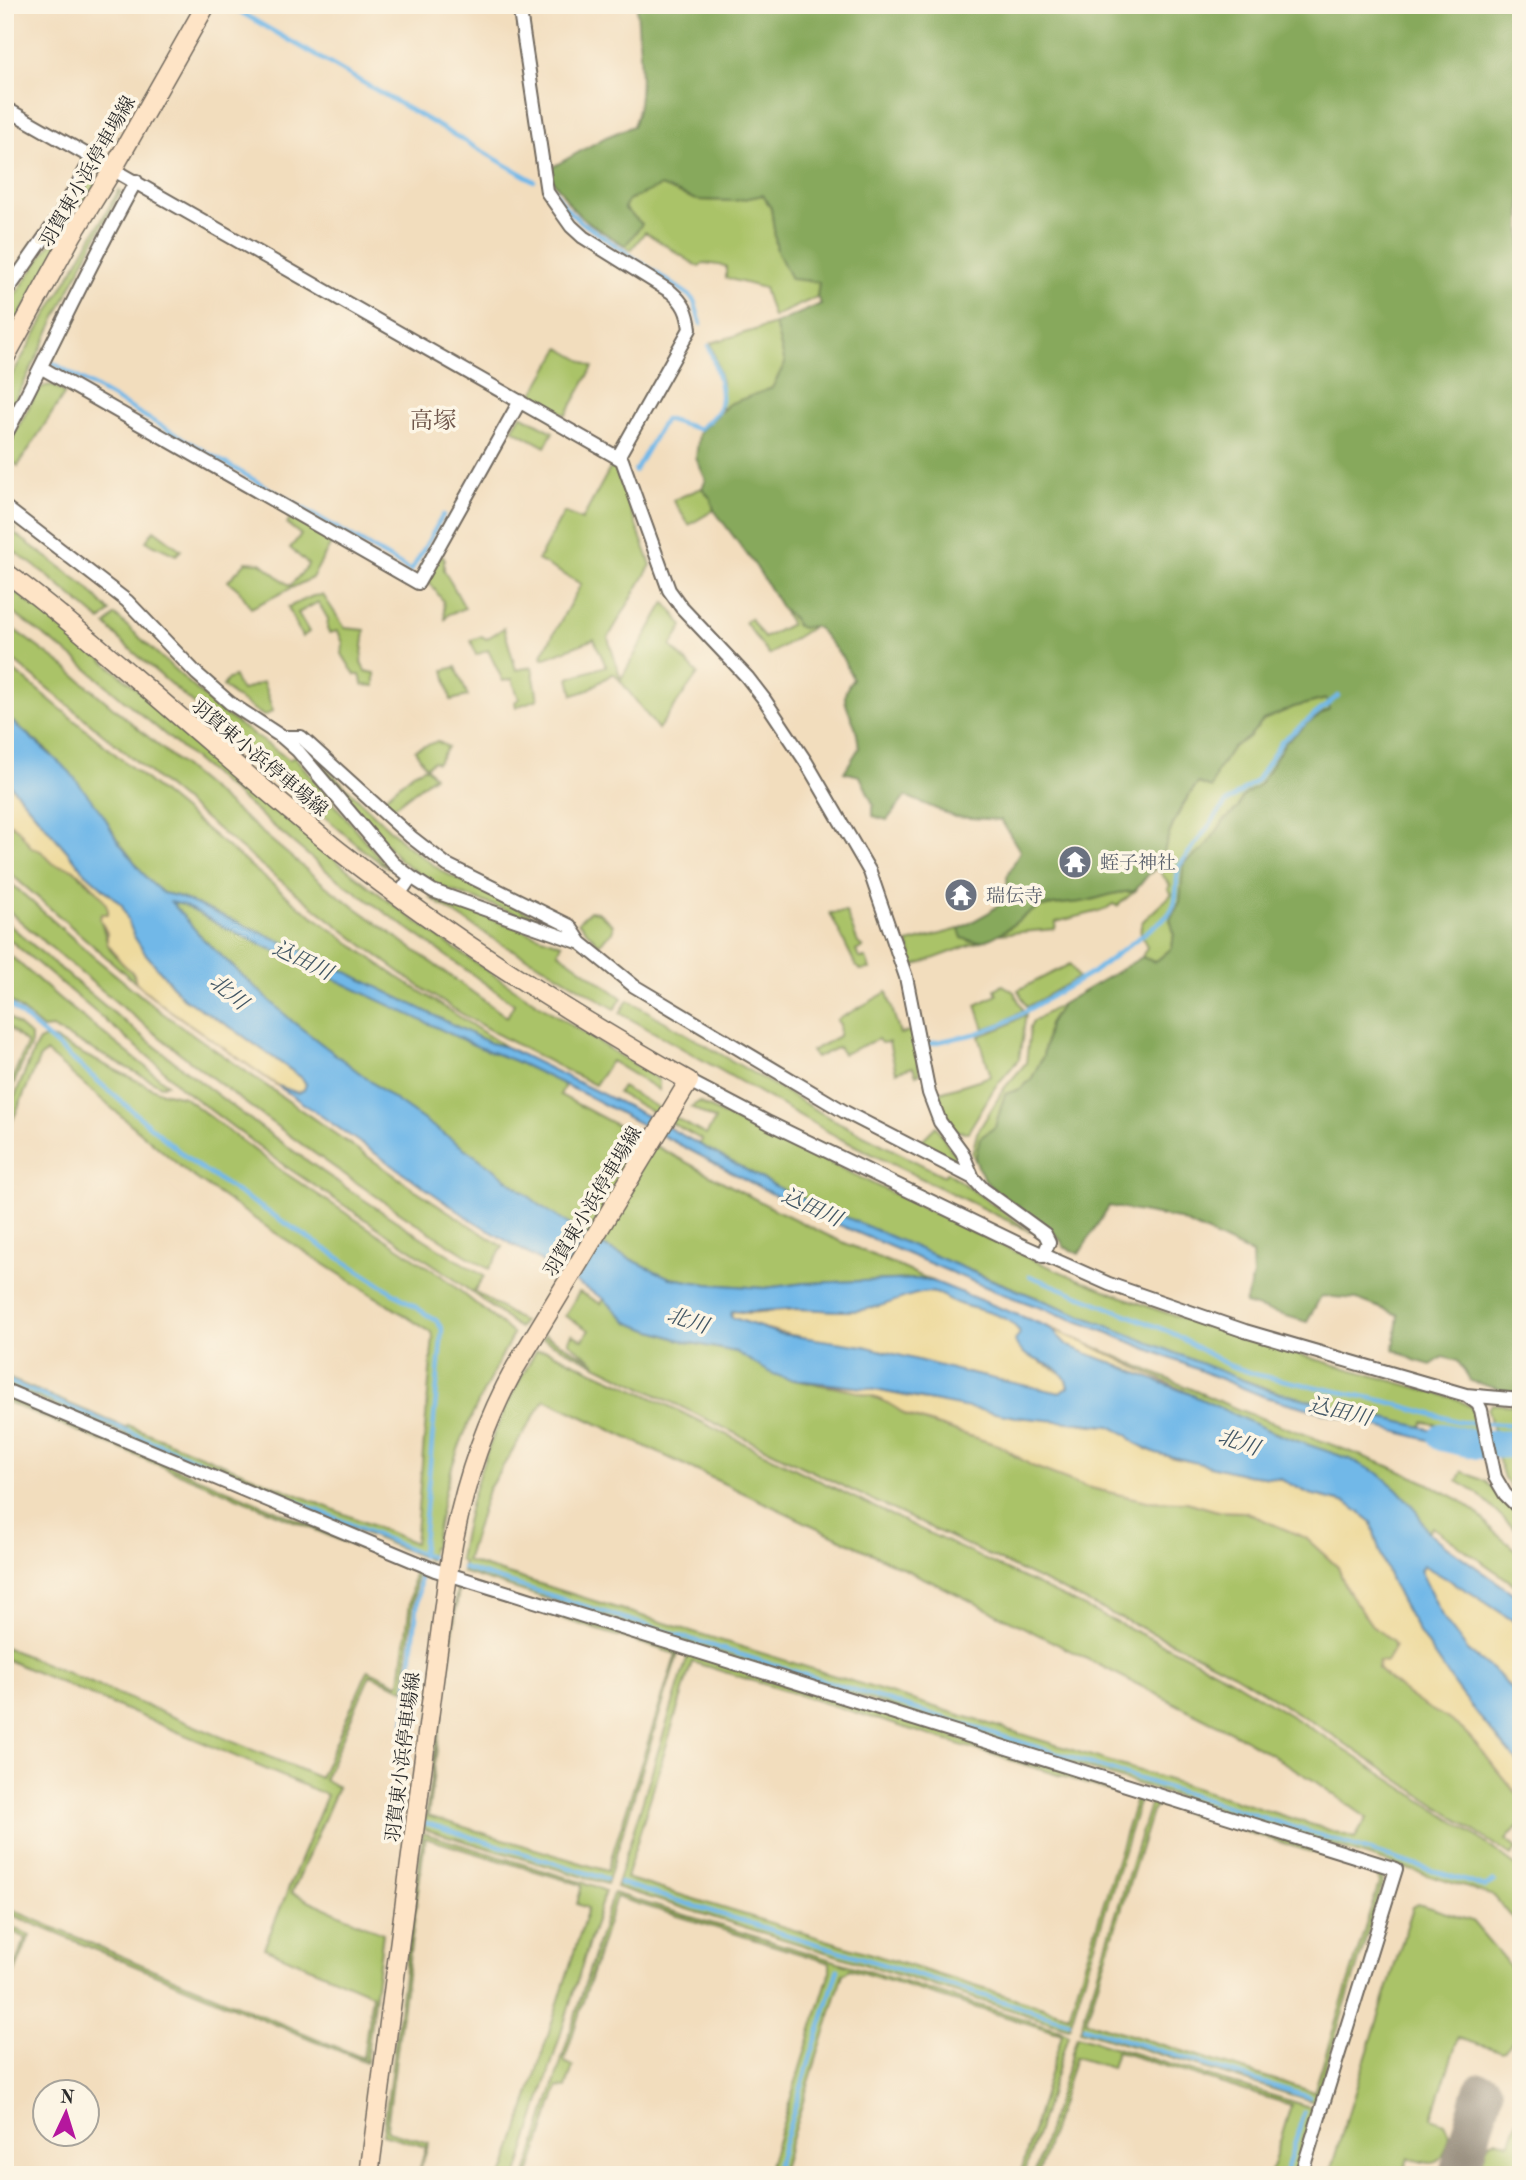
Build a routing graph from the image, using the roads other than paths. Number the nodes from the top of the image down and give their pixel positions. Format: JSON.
{"nodes":[{"id":1,"x":206,"y":5,"type":"edge"},
{"id":2,"x":519,"y":5,"type":"edge"},
{"id":3,"x":5,"y":108,"type":"edge"},
{"id":4,"x":93,"y":158,"type":"junction"},
{"id":5,"x":113,"y":169,"type":"junction"},
{"id":6,"x":135,"y":181,"type":"junction"},
{"id":7,"x":5,"y":294,"type":"edge"},
{"id":8,"x":5,"y":358,"type":"edge"},
{"id":9,"x":42,"y":368,"type":"junction"},
{"id":10,"x":520,"y":401,"type":"junction"},
{"id":11,"x":5,"y":436,"type":"edge"},
{"id":12,"x":618,"y":457,"type":"junction"},
{"id":13,"x":5,"y":507,"type":"edge"},
{"id":14,"x":5,"y":572,"type":"edge"},
{"id":15,"x":282,"y":737,"type":"junction"},
{"id":16,"x":411,"y":877,"type":"junction"},
{"id":17,"x":398,"y":896,"type":"junction"},
{"id":18,"x":581,"y":943,"type":"junction"},
{"id":19,"x":689,"y":1081,"type":"junction"},
{"id":20,"x":973,"y":1178,"type":"junction"},
{"id":21,"x":1043,"y":1256,"type":"junction"},
{"id":22,"x":5,"y":1390,"type":"edge"},
{"id":23,"x":1466,"y":1395,"type":"junction"},
{"id":24,"x":1521,"y":1400,"type":"edge"},
{"id":25,"x":1521,"y":1510,"type":"edge"},
{"id":26,"x":448,"y":1574,"type":"junction"},
{"id":27,"x":369,"y":2175,"type":"edge"},
{"id":28,"x":1301,"y":2175,"type":"edge"}],
"edges":[{"from":1,"to":5,"type":"main road","name":"羽賀東小浜停車場線"},
{"from":2,"to":12,"type":"street"},
{"from":3,"to":4,"type":"street"},
{"from":4,"to":5,"type":"street"},
{"from":4,"to":7,"type":"street"},
{"from":5,"to":6,"type":"street"},
{"from":5,"to":8,"type":"main road","name":"羽賀東小浜停車場線"},
{"from":6,"to":9,"type":"street"},
{"from":6,"to":10,"type":"street"},
{"from":9,"to":10,"type":"street"},
{"from":9,"to":11,"type":"street"},
{"from":10,"to":12,"type":"street"},
{"from":12,"to":20,"type":"street"},
{"from":13,"to":15,"type":"street"},
{"from":14,"to":17,"type":"main road","name":"羽賀東小浜停車場線"},
{"from":15,"to":16,"type":"street"},
{"from":15,"to":18,"type":"street"},
{"from":16,"to":17,"type":"street"},
{"from":16,"to":18,"type":"street"},
{"from":17,"to":19,"type":"main road","name":"羽賀東小浜停車場線"},
{"from":18,"to":20,"type":"street"},
{"from":19,"to":21,"type":"street"},
{"from":19,"to":26,"type":"main road","name":"羽賀東小浜停車場線"},
{"from":20,"to":21,"type":"street"},
{"from":21,"to":23,"type":"street"},
{"from":22,"to":26,"type":"street"},
{"from":23,"to":24,"type":"street"},
{"from":23,"to":25,"type":"street"},
{"from":26,"to":27,"type":"main road","name":"羽賀東小浜停車場線"},
{"from":26,"to":28,"type":"street"}]}
